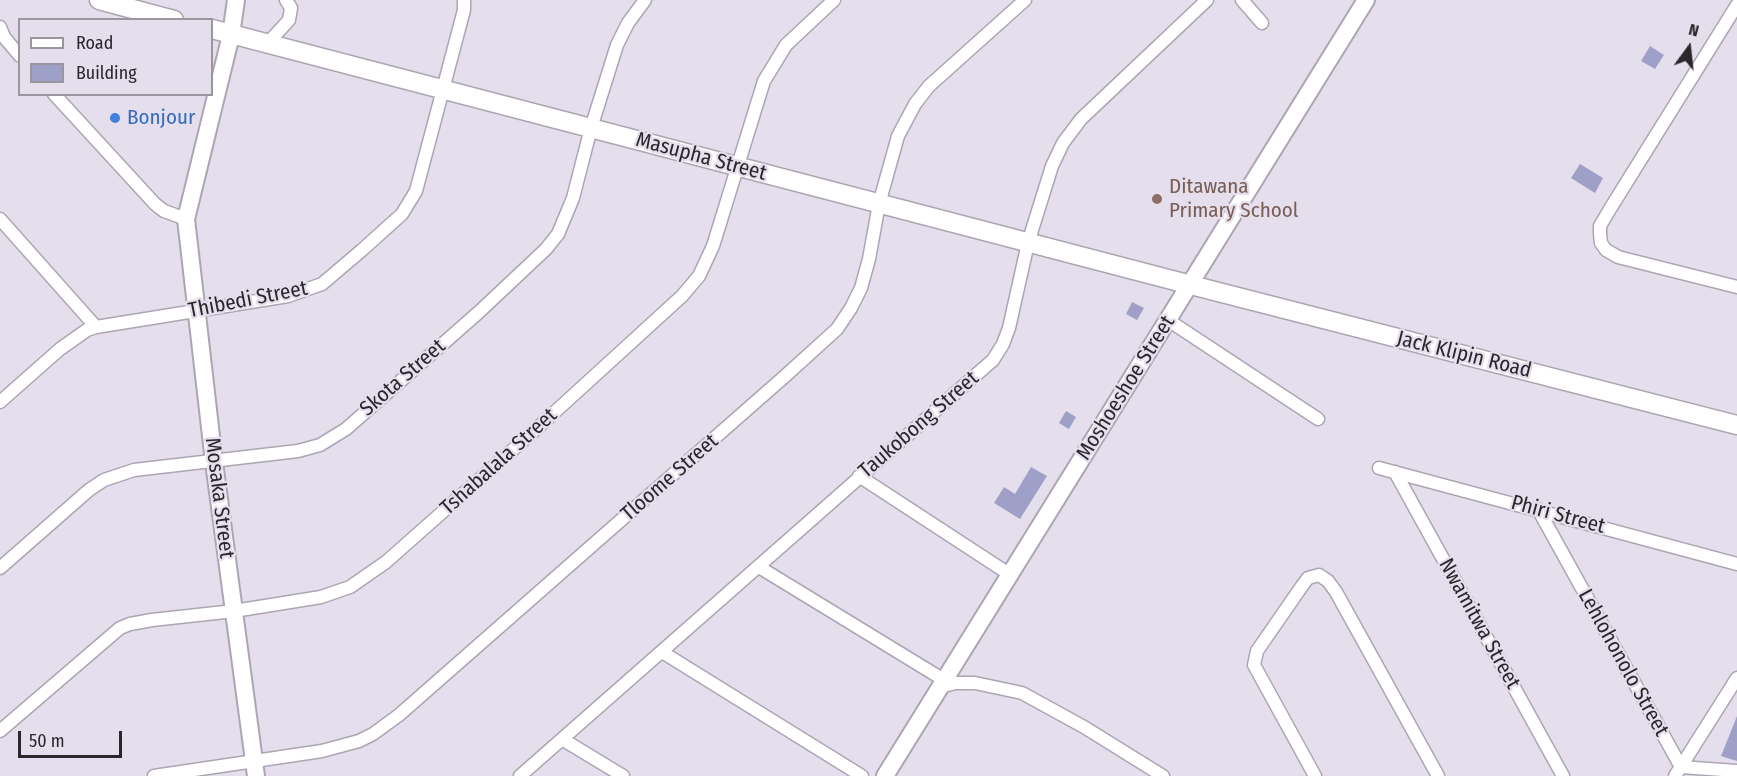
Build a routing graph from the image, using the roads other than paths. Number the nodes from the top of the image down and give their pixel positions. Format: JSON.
{"nodes":[{"id":1,"x":99,"y":0,"type":"edge"},
{"id":2,"x":236,"y":0,"type":"edge"},
{"id":3,"x":286,"y":0,"type":"edge"},
{"id":4,"x":464,"y":0,"type":"edge"},
{"id":5,"x":645,"y":0,"type":"edge"},
{"id":6,"x":834,"y":0,"type":"edge"},
{"id":7,"x":1025,"y":0,"type":"edge"},
{"id":8,"x":1207,"y":0,"type":"edge"},
{"id":9,"x":1242,"y":0,"type":"edge"},
{"id":10,"x":1366,"y":0,"type":"edge"},
{"id":11,"x":1737,"y":5,"type":"edge"},
{"id":12,"x":166,"y":18,"type":"edge"},
{"id":13,"x":1262,"y":23,"type":"dead end"},
{"id":14,"x":0,"y":27,"type":"edge"},
{"id":15,"x":213,"y":29,"type":"edge"},
{"id":16,"x":231,"y":34,"type":"junction"},
{"id":17,"x":267,"y":44,"type":"junction"},
{"id":18,"x":18,"y":54,"type":"edge"},
{"id":19,"x":442,"y":90,"type":"junction"},
{"id":20,"x":56,"y":96,"type":"edge"},
{"id":21,"x":591,"y":128,"type":"junction"},
{"id":22,"x":737,"y":167,"type":"junction"},
{"id":23,"x":879,"y":204,"type":"junction"},
{"id":24,"x":186,"y":219,"type":"junction"},
{"id":25,"x":3,"y":228,"type":"edge"},
{"id":26,"x":1028,"y":243,"type":"junction"},
{"id":27,"x":1191,"y":285,"type":"junction"},
{"id":28,"x":1737,"y":287,"type":"edge"},
{"id":29,"x":198,"y":311,"type":"junction"},
{"id":30,"x":1168,"y":320,"type":"junction"},
{"id":31,"x":96,"y":327,"type":"junction"},
{"id":32,"x":0,"y":402,"type":"edge"},
{"id":33,"x":1318,"y":419,"type":"dead end"},
{"id":34,"x":1737,"y":424,"type":"edge"},
{"id":35,"x":214,"y":462,"type":"junction"},
{"id":36,"x":1379,"y":468,"type":"dead end"},
{"id":37,"x":1395,"y":472,"type":"junction"},
{"id":38,"x":860,"y":476,"type":"junction"},
{"id":39,"x":1538,"y":509,"type":"junction"},
{"id":40,"x":1737,"y":564,"type":"edge"},
{"id":41,"x":759,"y":567,"type":"junction"},
{"id":42,"x":0,"y":568,"type":"edge"},
{"id":43,"x":1009,"y":574,"type":"junction"},
{"id":44,"x":234,"y":610,"type":"junction"},
{"id":45,"x":662,"y":652,"type":"junction"},
{"id":46,"x":1737,"y":678,"type":"edge"},
{"id":47,"x":942,"y":683,"type":"junction"},
{"id":48,"x":0,"y":731,"type":"edge"},
{"id":49,"x":562,"y":739,"type":"junction"},
{"id":50,"x":255,"y":768,"type":"edge"},
{"id":51,"x":1737,"y":771,"type":"edge"},
{"id":52,"x":1678,"y":772,"type":"edge"},
{"id":53,"x":154,"y":776,"type":"edge"},
{"id":54,"x":520,"y":776,"type":"edge"},
{"id":55,"x":623,"y":776,"type":"edge"},
{"id":56,"x":862,"y":776,"type":"edge"},
{"id":57,"x":885,"y":776,"type":"edge"},
{"id":58,"x":1163,"y":776,"type":"edge"},
{"id":59,"x":1315,"y":776,"type":"edge"},
{"id":60,"x":1438,"y":776,"type":"edge"},
{"id":61,"x":1563,"y":776,"type":"edge"}],
"edges":[{"from":1,"to":12,"type":"main road"},
{"from":2,"to":16,"type":"street","name":"Mosaka Street"},
{"from":3,"to":17,"type":"street"},
{"from":4,"to":19,"type":"street","name":"Thibedi Street"},
{"from":5,"to":21,"type":"street","name":"Skota Street"},
{"from":6,"to":22,"type":"street","name":"Tshabalala Street"},
{"from":7,"to":23,"type":"street","name":"Tloome Street"},
{"from":8,"to":26,"type":"street","name":"Taukobong Street"},
{"from":9,"to":13,"type":"street"},
{"from":10,"to":27,"type":"street","name":"Moshoeshoe Street"},
{"from":11,"to":28,"type":"street"},
{"from":14,"to":18,"type":"street"},
{"from":15,"to":16,"type":"main road","name":"Masupha Street"},
{"from":16,"to":17,"type":"main road","name":"Masupha Street"},
{"from":16,"to":24,"type":"street","name":"Mosaka Street"},
{"from":17,"to":19,"type":"main road","name":"Masupha Street"},
{"from":19,"to":21,"type":"main road","name":"Masupha Street"},
{"from":19,"to":29,"type":"street","name":"Thibedi Street"},
{"from":20,"to":24,"type":"street"},
{"from":21,"to":22,"type":"main road","name":"Masupha Street"},
{"from":21,"to":35,"type":"street","name":"Skota Street"},
{"from":22,"to":23,"type":"main road","name":"Masupha Street"},
{"from":22,"to":44,"type":"street","name":"Tshabalala Street"},
{"from":23,"to":26,"type":"main road","name":"Masupha Street"},
{"from":23,"to":50,"type":"street","name":"Tloome Street"},
{"from":24,"to":29,"type":"street","name":"Mosaka Street"},
{"from":25,"to":31,"type":"street"},
{"from":26,"to":27,"type":"main road","name":"Masupha Street"},
{"from":26,"to":38,"type":"street","name":"Taukobong Street"},
{"from":27,"to":30,"type":"street","name":"Moshoeshoe Street"},
{"from":27,"to":34,"type":"main road","name":"Jack Klipin Road"},
{"from":29,"to":31,"type":"street","name":"Thibedi Street"},
{"from":29,"to":35,"type":"street","name":"Mosaka Street"},
{"from":30,"to":33,"type":"street"},
{"from":30,"to":43,"type":"street","name":"Moshoeshoe Street"},
{"from":31,"to":32,"type":"street"},
{"from":35,"to":42,"type":"street","name":"Skota Street"},
{"from":35,"to":44,"type":"street","name":"Mosaka Street"},
{"from":36,"to":37,"type":"street","name":"Phiri Street"},
{"from":37,"to":39,"type":"street","name":"Phiri Street"},
{"from":37,"to":61,"type":"street","name":"Nwamitwa Street"},
{"from":38,"to":41,"type":"street","name":"Taukobong Street"},
{"from":38,"to":43,"type":"street"},
{"from":39,"to":40,"type":"street","name":"Phiri Street"},
{"from":39,"to":52,"type":"street","name":"Lehlohonolo Street"},
{"from":41,"to":45,"type":"street","name":"Taukobong Street"},
{"from":41,"to":47,"type":"street"},
{"from":43,"to":47,"type":"street","name":"Moshoeshoe Street"},
{"from":44,"to":48,"type":"street","name":"Tshabalala Street"},
{"from":44,"to":50,"type":"street","name":"Mosaka Street"},
{"from":45,"to":49,"type":"street","name":"Taukobong Street"},
{"from":45,"to":56,"type":"street"},
{"from":46,"to":52,"type":"street"},
{"from":47,"to":57,"type":"street","name":"Moshoeshoe Street"},
{"from":47,"to":58,"type":"street"},
{"from":49,"to":54,"type":"street","name":"Taukobong Street"},
{"from":49,"to":55,"type":"street"},
{"from":50,"to":53,"type":"street","name":"Tloome Street"},
{"from":51,"to":52,"type":"street"},
{"from":59,"to":60,"type":"street"}]}
